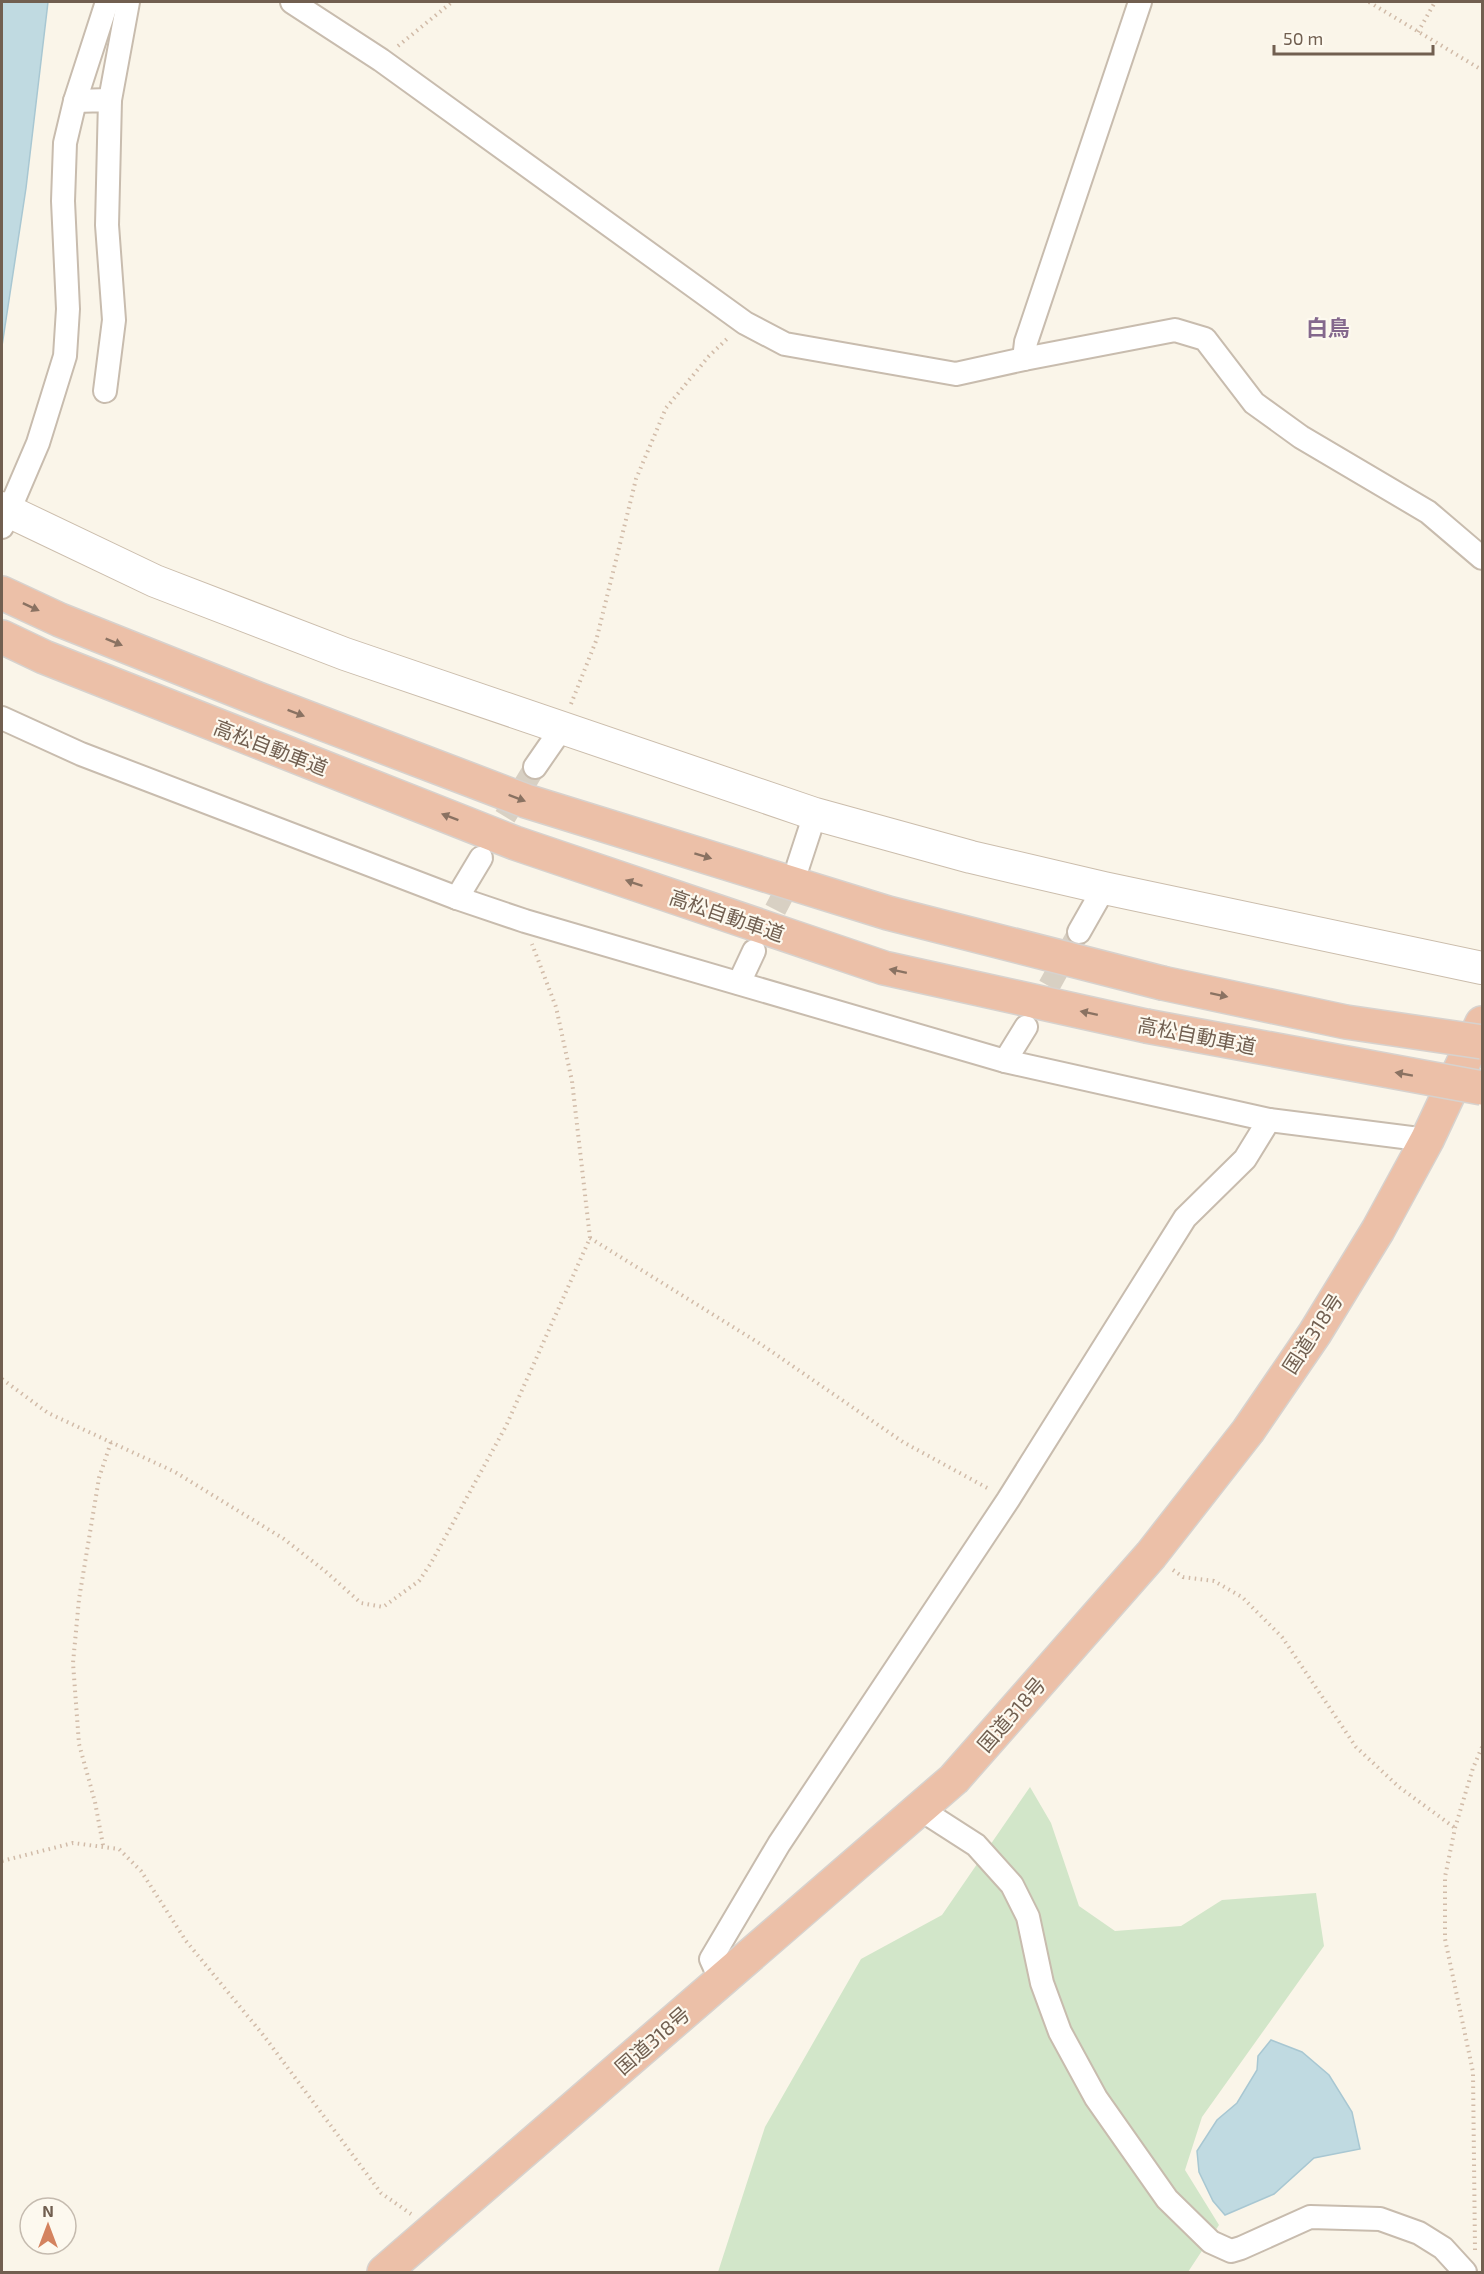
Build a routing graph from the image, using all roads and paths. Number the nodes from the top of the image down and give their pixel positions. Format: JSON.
{"nodes":[{"id":1,"x":107,"y":2,"type":"edge"},
{"id":2,"x":128,"y":2,"type":"edge"},
{"id":3,"x":292,"y":2,"type":"edge"},
{"id":4,"x":452,"y":2,"type":"edge"},
{"id":5,"x":1140,"y":2,"type":"edge"},
{"id":6,"x":1368,"y":2,"type":"edge"},
{"id":7,"x":1435,"y":2,"type":"edge"},
{"id":8,"x":1418,"y":32,"type":"junction"},
{"id":9,"x":381,"y":60,"type":"junction"},
{"id":10,"x":1482,"y":70,"type":"edge"},
{"id":11,"x":110,"y":100,"type":"junction"},
{"id":12,"x":75,"y":101,"type":"junction"},
{"id":13,"x":745,"y":323,"type":"junction"},
{"id":14,"x":1024,"y":358,"type":"junction"},
{"id":15,"x":105,"y":391,"type":"dead end"},
{"id":16,"x":4,"y":515,"type":"edge"},
{"id":17,"x":1482,"y":558,"type":"edge"},
{"id":18,"x":2,"y":593,"type":"edge"},
{"id":19,"x":2,"y":638,"type":"edge"},
{"id":20,"x":2,"y":718,"type":"edge"},
{"id":21,"x":562,"y":728,"type":"junction"},
{"id":22,"x":535,"y":767,"type":"tunnel mouth"},
{"id":23,"x":815,"y":814,"type":"junction"},
{"id":24,"x":481,"y":858,"type":"tunnel mouth"},
{"id":25,"x":798,"y":866,"type":"tunnel mouth"},
{"id":26,"x":1104,"y":888,"type":"junction"},
{"id":27,"x":457,"y":898,"type":"junction"},
{"id":28,"x":525,"y":921,"type":"junction"},
{"id":29,"x":1079,"y":932,"type":"tunnel mouth"},
{"id":30,"x":754,"y":951,"type":"tunnel mouth"},
{"id":31,"x":1482,"y":968,"type":"edge"},
{"id":32,"x":739,"y":983,"type":"junction"},
{"id":33,"x":1482,"y":1023,"type":"edge"},
{"id":34,"x":1026,"y":1027,"type":"tunnel mouth"},
{"id":35,"x":1482,"y":1042,"type":"edge"},
{"id":36,"x":1005,"y":1061,"type":"junction"},
{"id":37,"x":1482,"y":1088,"type":"edge"},
{"id":38,"x":1269,"y":1120,"type":"junction"},
{"id":39,"x":1427,"y":1140,"type":"junction"},
{"id":40,"x":590,"y":1238,"type":"junction"},
{"id":41,"x":2,"y":1379,"type":"edge"},
{"id":42,"x":111,"y":1442,"type":"junction"},
{"id":43,"x":1008,"y":1500,"type":"junction"},
{"id":44,"x":1151,"y":1555,"type":"junction"},
{"id":45,"x":1482,"y":1747,"type":"edge"},
{"id":46,"x":920,"y":1809,"type":"junction"},
{"id":47,"x":1455,"y":1828,"type":"junction"},
{"id":48,"x":103,"y":1845,"type":"junction"},
{"id":49,"x":2,"y":1861,"type":"edge"},
{"id":50,"x":721,"y":1981,"type":"junction"},
{"id":51,"x":434,"y":2229,"type":"junction"},
{"id":52,"x":1470,"y":2263,"type":"edge"},
{"id":53,"x":384,"y":2272,"type":"edge"}],
"edges":[{"from":1,"to":12,"type":"street"},
{"from":2,"to":11,"type":"street"},
{"from":3,"to":9,"type":"street"},
{"from":4,"to":9,"type":"path"},
{"from":5,"to":14,"type":"street"},
{"from":6,"to":8,"type":"path"},
{"from":7,"to":8,"type":"path"},
{"from":8,"to":10,"type":"path"},
{"from":9,"to":13,"type":"street"},
{"from":11,"to":12,"type":"street"},
{"from":11,"to":15,"type":"street"},
{"from":12,"to":16,"type":"street"},
{"from":13,"to":14,"type":"street"},
{"from":13,"to":21,"type":"path"},
{"from":14,"to":17,"type":"street"},
{"from":16,"to":21,"type":"street"},
{"from":18,"to":35,"type":"highway","name":"高松自動車道","one_way":true,"bridge":true},
{"from":37,"to":19,"type":"highway","name":"高松自動車道","one_way":true,"bridge":true},
{"from":20,"to":27,"type":"street"},
{"from":21,"to":22,"type":"street"},
{"from":21,"to":23,"type":"street"},
{"from":23,"to":25,"type":"street"},
{"from":23,"to":26,"type":"street"},
{"from":24,"to":27,"type":"street"},
{"from":26,"to":29,"type":"street"},
{"from":26,"to":31,"type":"street"},
{"from":27,"to":28,"type":"street"},
{"from":28,"to":32,"type":"street"},
{"from":28,"to":40,"type":"path"},
{"from":30,"to":32,"type":"street"},
{"from":32,"to":36,"type":"street"},
{"from":33,"to":39,"type":"highway","name":"国道318号"},
{"from":34,"to":36,"type":"street"},
{"from":36,"to":38,"type":"street"},
{"from":38,"to":39,"type":"street"},
{"from":38,"to":43,"type":"street"},
{"from":39,"to":44,"type":"highway","name":"国道318号"},
{"from":40,"to":42,"type":"path"},
{"from":40,"to":43,"type":"path"},
{"from":41,"to":42,"type":"path"},
{"from":42,"to":48,"type":"path"},
{"from":43,"to":50,"type":"street"},
{"from":44,"to":46,"type":"highway","name":"国道318号"},
{"from":44,"to":47,"type":"path"},
{"from":45,"to":47,"type":"path"},
{"from":46,"to":50,"type":"highway","name":"国道318号"},
{"from":46,"to":52,"type":"street"},
{"from":47,"to":52,"type":"path"},
{"from":48,"to":49,"type":"path"},
{"from":48,"to":51,"type":"path"},
{"from":50,"to":51,"type":"highway","name":"国道318号"},
{"from":51,"to":53,"type":"highway","name":"国道318号"}]}
